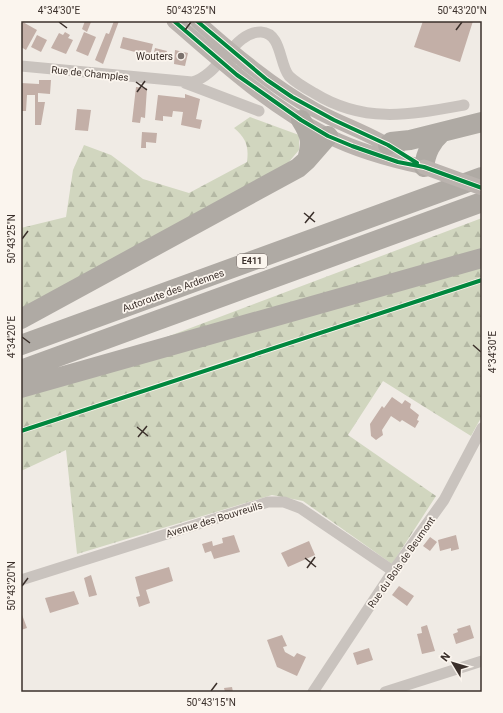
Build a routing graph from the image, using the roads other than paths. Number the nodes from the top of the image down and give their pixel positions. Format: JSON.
{"nodes":[{"id":1,"x":174,"y":21,"type":"edge"},
{"id":2,"x":197,"y":21,"type":"edge"},
{"id":3,"x":231,"y":51,"type":"junction"},
{"id":4,"x":221,"y":62,"type":"junction"},
{"id":5,"x":21,"y":66,"type":"edge"},
{"id":6,"x":182,"y":82,"type":"junction"},
{"id":7,"x":464,"y":105,"type":"dead end"},
{"id":8,"x":259,"y":112,"type":"dead end"},
{"id":9,"x":301,"y":120,"type":"junction"},
{"id":10,"x":482,"y":122,"type":"edge"},
{"id":11,"x":442,"y":132,"type":"junction"},
{"id":12,"x":328,"y":136,"type":"junction"},
{"id":13,"x":388,"y":145,"type":"junction"},
{"id":14,"x":414,"y":159,"type":"junction"},
{"id":15,"x":307,"y":160,"type":"junction"},
{"id":16,"x":482,"y":177,"type":"edge"},
{"id":17,"x":482,"y":188,"type":"edge"},
{"id":18,"x":482,"y":202,"type":"edge"},
{"id":19,"x":482,"y":258,"type":"edge"},
{"id":20,"x":21,"y":319,"type":"edge"},
{"id":21,"x":21,"y":345,"type":"edge"},
{"id":22,"x":21,"y":370,"type":"edge"},
{"id":23,"x":21,"y":388,"type":"edge"},
{"id":24,"x":482,"y":428,"type":"edge"},
{"id":25,"x":393,"y":571,"type":"junction"},
{"id":26,"x":21,"y":580,"type":"edge"},
{"id":27,"x":482,"y":661,"type":"edge"},
{"id":28,"x":313,"y":692,"type":"edge"},
{"id":29,"x":386,"y":692,"type":"edge"}],
"edges":[{"from":1,"to":4,"type":"main road"},
{"from":2,"to":3,"type":"main road"},
{"from":3,"to":4,"type":"street","name":"Rue de Champles"},
{"from":3,"to":7,"type":"street"},
{"from":3,"to":13,"type":"main road"},
{"from":4,"to":6,"type":"street","name":"Rue de Champles"},
{"from":4,"to":9,"type":"main road"},
{"from":5,"to":6,"type":"street","name":"Rue de Champles"},
{"from":6,"to":8,"type":"street","name":"Rue de Champles"},
{"from":9,"to":12,"type":"main road"},
{"from":9,"to":15,"type":"highway"},
{"from":10,"to":11,"type":"highway"},
{"from":11,"to":13,"type":"highway"},
{"from":11,"to":14,"type":"highway"},
{"from":12,"to":14,"type":"main road"},
{"from":12,"to":15,"type":"highway"},
{"from":13,"to":14,"type":"main road"},
{"from":14,"to":17,"type":"main road","bridge":true},
{"from":15,"to":20,"type":"highway"},
{"from":16,"to":21,"type":"highway","name":"Autoroute des Ardennes","number":"E411"},
{"from":18,"to":22,"type":"highway","number":"E411"},
{"from":19,"to":23,"type":"highway"},
{"from":24,"to":25,"type":"street","name":"Rue du Bois de Beumont"},
{"from":25,"to":26,"type":"street","name":"Avenue des Bouvreuils"},
{"from":25,"to":28,"type":"street","name":"Rue du Bois de Beumont"},
{"from":27,"to":29,"type":"street"}]}
